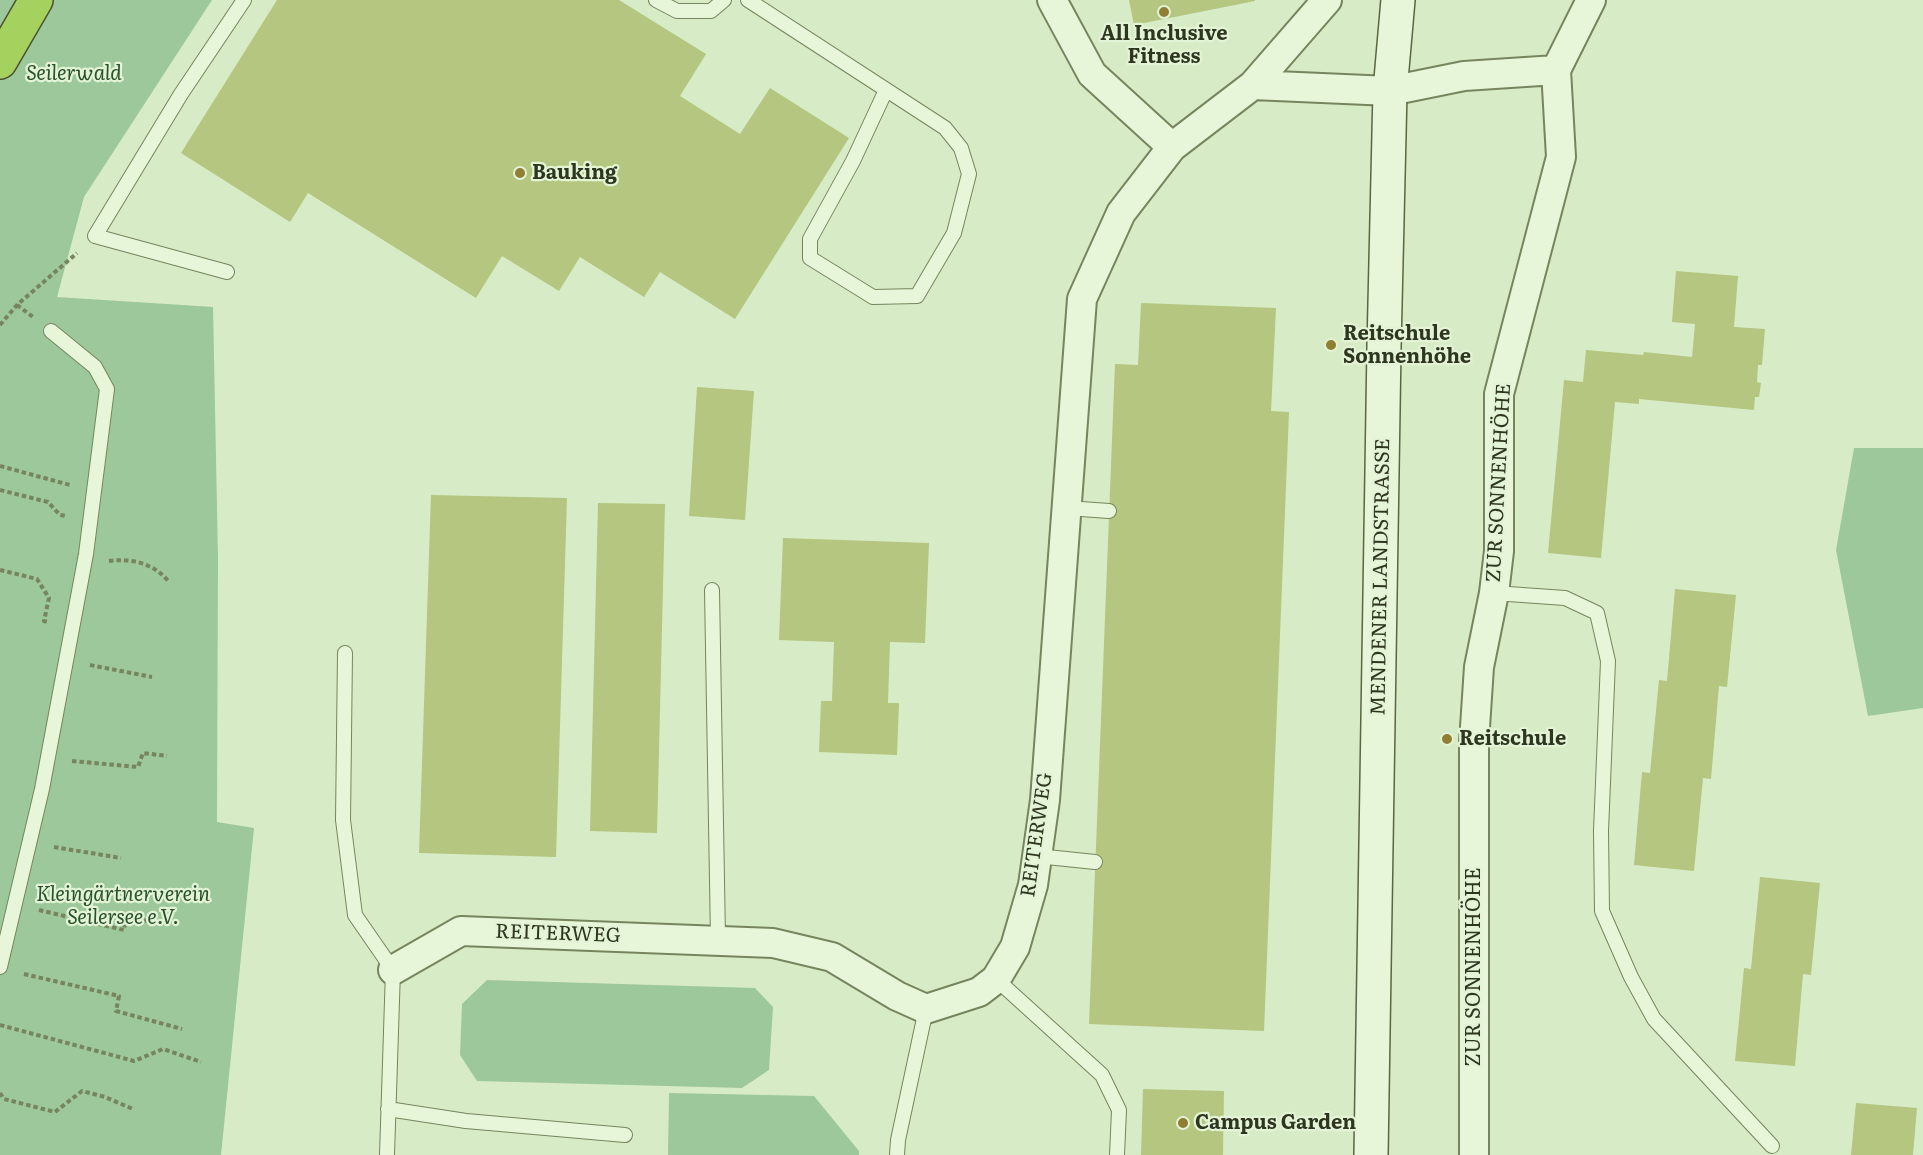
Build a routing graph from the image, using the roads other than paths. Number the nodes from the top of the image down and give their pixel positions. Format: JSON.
{"nodes":[{"id":1,"x":36,"y":0,"type":"edge"},
{"id":2,"x":244,"y":0,"type":"edge"},
{"id":3,"x":656,"y":0,"type":"edge"},
{"id":4,"x":724,"y":0,"type":"edge"},
{"id":5,"x":748,"y":0,"type":"edge"},
{"id":6,"x":1052,"y":0,"type":"edge"},
{"id":7,"x":1327,"y":0,"type":"edge"},
{"id":8,"x":1398,"y":0,"type":"edge"},
{"id":9,"x":1592,"y":0,"type":"edge"},
{"id":10,"x":0,"y":62,"type":"edge"},
{"id":11,"x":1556,"y":70,"type":"junction"},
{"id":12,"x":1253,"y":84,"type":"junction"},
{"id":13,"x":886,"y":90,"type":"junction"},
{"id":14,"x":1390,"y":92,"type":"junction"},
{"id":15,"x":1172,"y":147,"type":"junction"},
{"id":16,"x":227,"y":272,"type":"dead end"},
{"id":17,"x":51,"y":331,"type":"dead end"},
{"id":18,"x":1066,"y":508,"type":"junction"},
{"id":19,"x":1110,"y":511,"type":"dead end"},
{"id":20,"x":712,"y":590,"type":"dead end"},
{"id":21,"x":1494,"y":593,"type":"junction"},
{"id":22,"x":345,"y":653,"type":"dead end"},
{"id":23,"x":1037,"y":856,"type":"junction"},
{"id":24,"x":1095,"y":862,"type":"dead end"},
{"id":25,"x":718,"y":939,"type":"junction"},
{"id":26,"x":0,"y":967,"type":"edge"},
{"id":27,"x":393,"y":970,"type":"junction"},
{"id":28,"x":996,"y":979,"type":"junction"},
{"id":29,"x":926,"y":1009,"type":"junction"},
{"id":30,"x":388,"y":1109,"type":"junction"},
{"id":31,"x":625,"y":1135,"type":"dead end"},
{"id":32,"x":1772,"y":1146,"type":"dead end"},
{"id":33,"x":387,"y":1155,"type":"edge"},
{"id":34,"x":897,"y":1155,"type":"edge"},
{"id":35,"x":1117,"y":1155,"type":"edge"},
{"id":36,"x":1371,"y":1155,"type":"edge"},
{"id":37,"x":1474,"y":1155,"type":"edge"}],
"edges":[{"from":1,"to":10,"type":"highway"},
{"from":2,"to":16,"type":"lane"},
{"from":3,"to":4,"type":"lane"},
{"from":5,"to":13,"type":"lane"},
{"from":6,"to":15,"type":"street"},
{"from":7,"to":12,"type":"street","name":"REITERWEG"},
{"from":8,"to":14,"type":"main road","name":"MENDENER LANDSTRASSE"},
{"from":9,"to":11,"type":"street"},
{"from":11,"to":14,"type":"street"},
{"from":11,"to":21,"type":"street","name":"ZUR SONNENHÖHE"},
{"from":12,"to":14,"type":"street"},
{"from":12,"to":15,"type":"street","name":"REITERWEG"},
{"from":13,"to":13,"type":"lane"},
{"from":14,"to":36,"type":"main road","name":"MENDENER LANDSTRASSE"},
{"from":15,"to":18,"type":"street","name":"REITERWEG"},
{"from":17,"to":26,"type":"lane"},
{"from":18,"to":19,"type":"lane"},
{"from":18,"to":23,"type":"street","name":"REITERWEG"},
{"from":20,"to":25,"type":"lane"},
{"from":21,"to":32,"type":"lane"},
{"from":21,"to":37,"type":"street","name":"ZUR SONNENHÖHE"},
{"from":22,"to":27,"type":"lane"},
{"from":23,"to":24,"type":"lane"},
{"from":23,"to":28,"type":"street","name":"REITERWEG"},
{"from":25,"to":27,"type":"street","name":"REITERWEG"},
{"from":25,"to":29,"type":"street","name":"REITERWEG"},
{"from":27,"to":30,"type":"lane"},
{"from":28,"to":29,"type":"street","name":"REITERWEG"},
{"from":28,"to":35,"type":"lane"},
{"from":29,"to":34,"type":"lane"},
{"from":30,"to":31,"type":"lane"},
{"from":30,"to":33,"type":"lane"}]}
